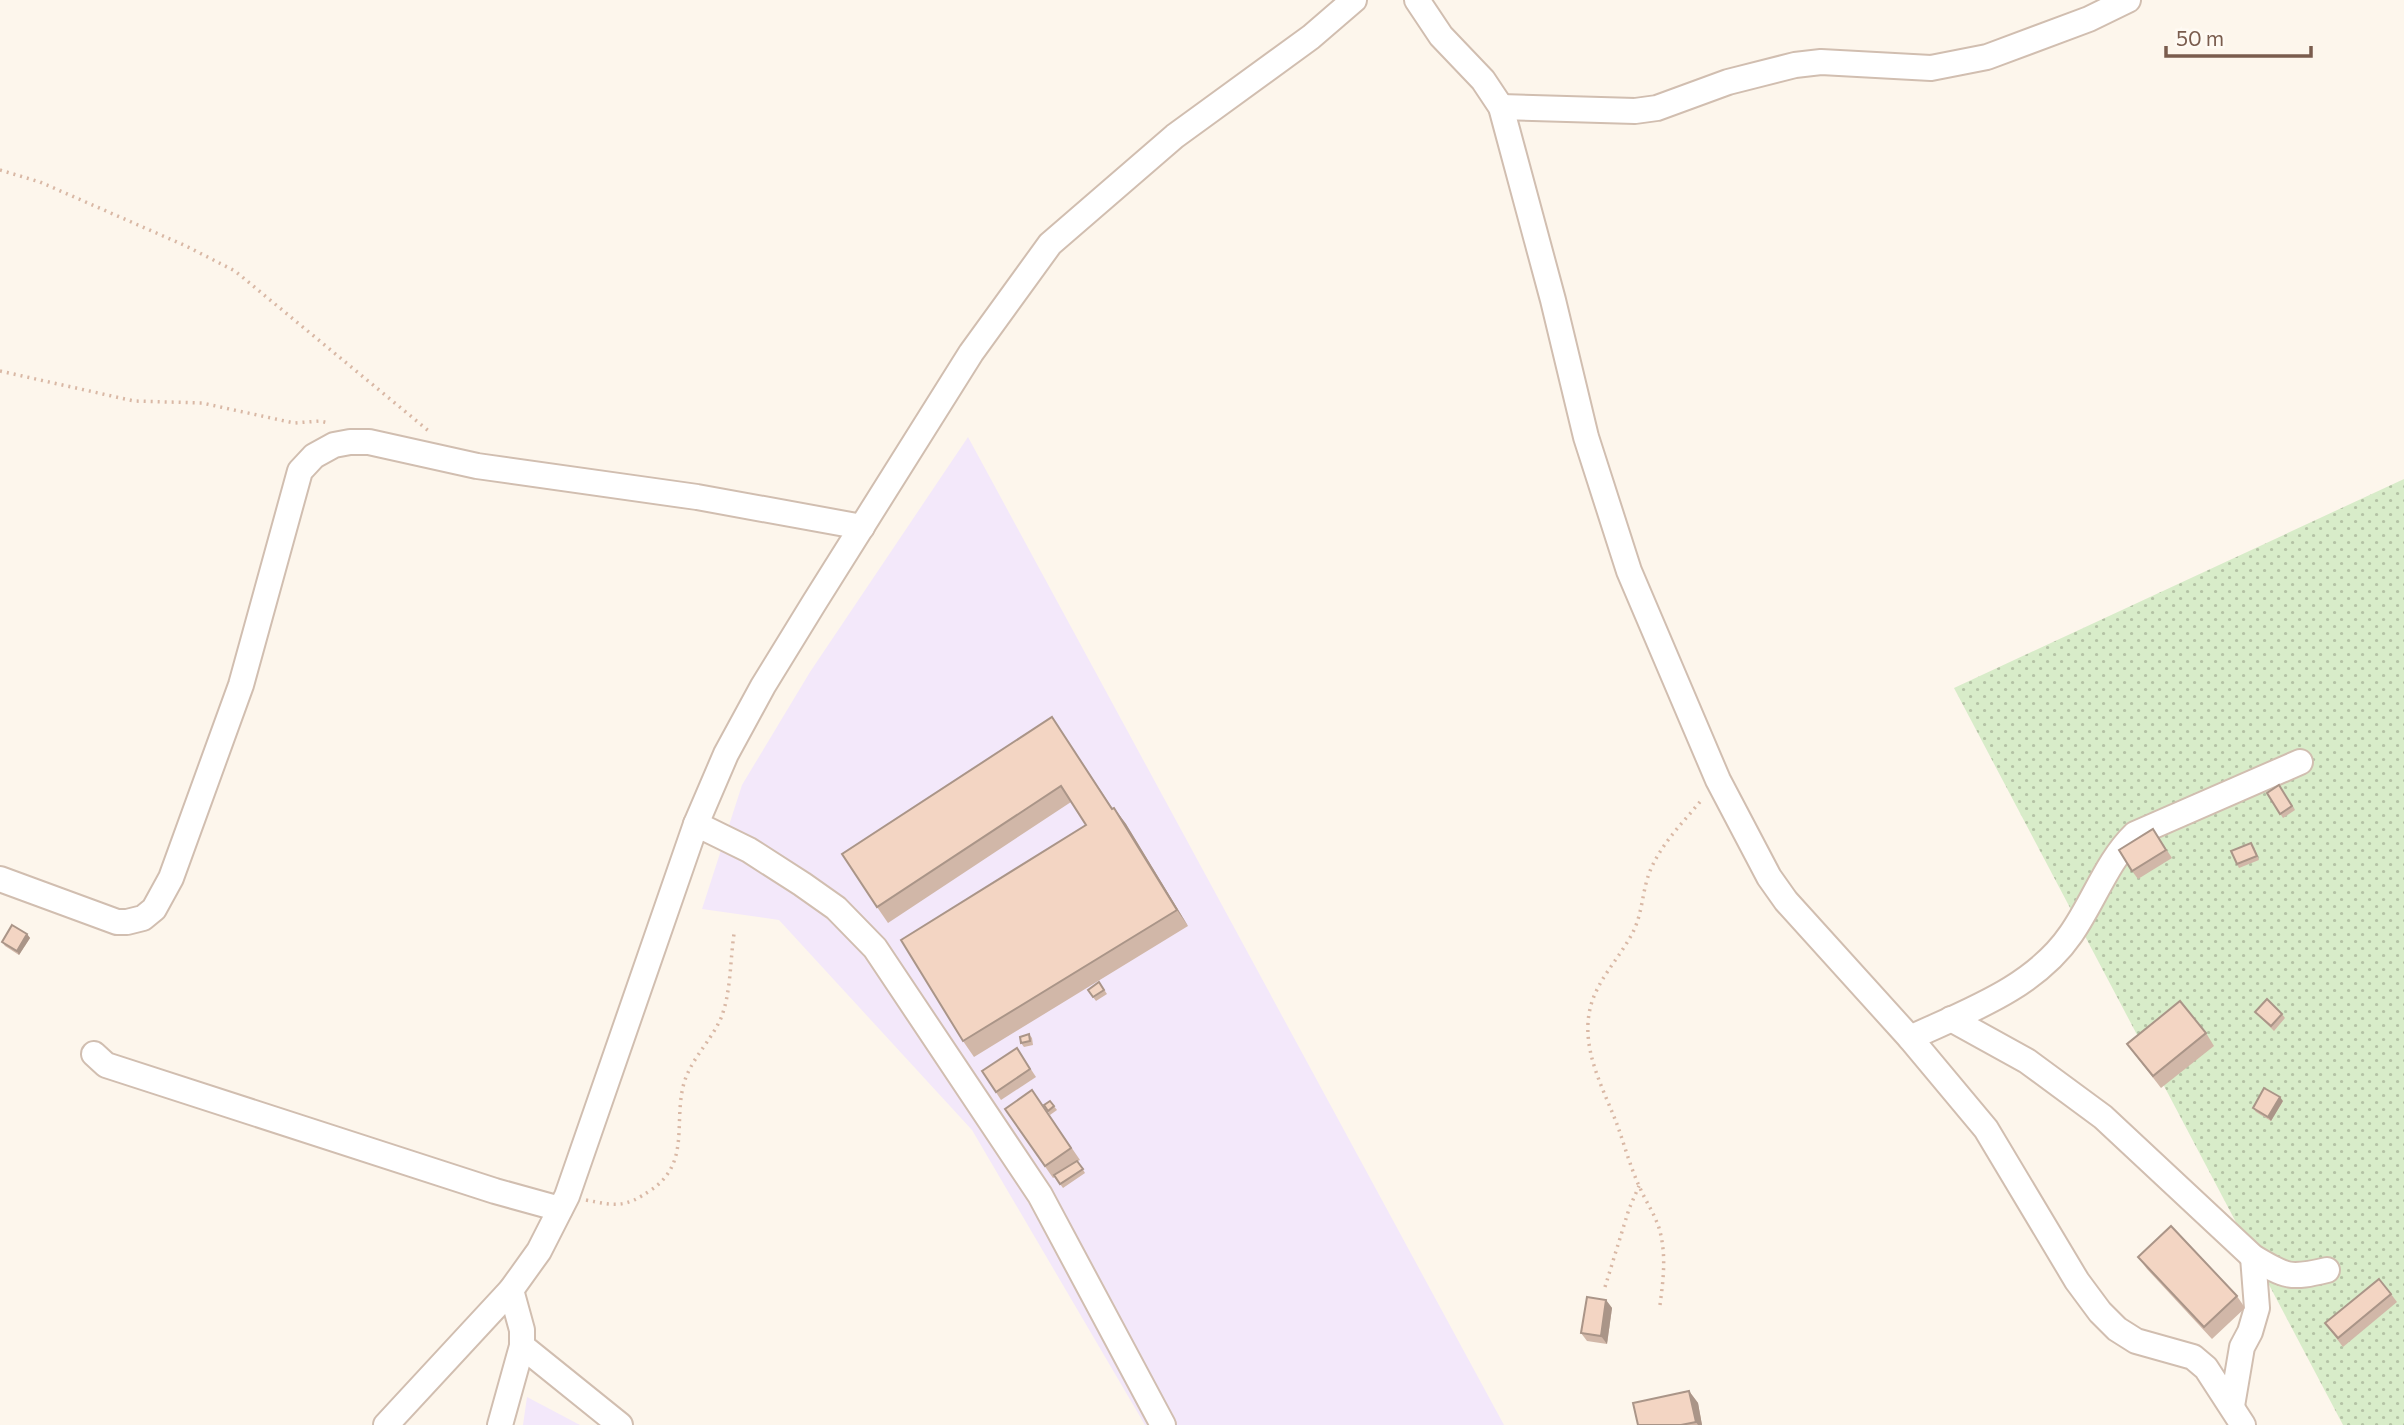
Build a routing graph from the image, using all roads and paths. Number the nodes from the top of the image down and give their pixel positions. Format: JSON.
{"nodes":[{"id":1,"x":1354,"y":0,"type":"edge"},
{"id":2,"x":1417,"y":0,"type":"edge"},
{"id":3,"x":2128,"y":0,"type":"edge"},
{"id":4,"x":1501,"y":107,"type":"junction"},
{"id":5,"x":0,"y":170,"type":"edge"},
{"id":6,"x":0,"y":371,"type":"edge"},
{"id":7,"x":335,"y":426,"type":"dead end"},
{"id":8,"x":435,"y":436,"type":"dead end"},
{"id":9,"x":862,"y":527,"type":"junction"},
{"id":10,"x":2300,"y":762,"type":"dead end"},
{"id":11,"x":1718,"y":780,"type":"junction"},
{"id":12,"x":696,"y":824,"type":"junction"},
{"id":13,"x":0,"y":879,"type":"edge"},
{"id":14,"x":734,"y":934,"type":"dead end"},
{"id":15,"x":1951,"y":1019,"type":"junction"},
{"id":16,"x":1910,"y":1038,"type":"junction"},
{"id":17,"x":94,"y":1054,"type":"dead end"},
{"id":18,"x":1639,"y":1185,"type":"junction"},
{"id":19,"x":564,"y":1203,"type":"junction"},
{"id":20,"x":2253,"y":1257,"type":"junction"},
{"id":21,"x":2327,"y":1270,"type":"dead end"},
{"id":22,"x":1605,"y":1287,"type":"dead end"},
{"id":23,"x":511,"y":1290,"type":"junction"},
{"id":24,"x":1660,"y":1305,"type":"dead end"},
{"id":25,"x":522,"y":1346,"type":"junction"},
{"id":26,"x":2237,"y":1415,"type":"edge"},
{"id":27,"x":386,"y":1425,"type":"edge"},
{"id":28,"x":500,"y":1425,"type":"edge"},
{"id":29,"x":620,"y":1425,"type":"edge"},
{"id":30,"x":1163,"y":1425,"type":"edge"}],
"edges":[{"from":1,"to":9,"type":"street"},
{"from":2,"to":4,"type":"street"},
{"from":3,"to":4,"type":"street"},
{"from":4,"to":11,"type":"street"},
{"from":5,"to":8,"type":"path"},
{"from":6,"to":7,"type":"path"},
{"from":9,"to":12,"type":"street"},
{"from":9,"to":13,"type":"street"},
{"from":10,"to":15,"type":"street"},
{"from":11,"to":16,"type":"street"},
{"from":11,"to":18,"type":"path"},
{"from":12,"to":19,"type":"street"},
{"from":12,"to":30,"type":"street"},
{"from":14,"to":19,"type":"path"},
{"from":15,"to":16,"type":"street"},
{"from":15,"to":20,"type":"street"},
{"from":16,"to":26,"type":"street"},
{"from":17,"to":19,"type":"street"},
{"from":18,"to":22,"type":"path"},
{"from":18,"to":24,"type":"path"},
{"from":19,"to":23,"type":"street"},
{"from":20,"to":21,"type":"street"},
{"from":20,"to":26,"type":"street"},
{"from":23,"to":25,"type":"street"},
{"from":23,"to":27,"type":"street"},
{"from":25,"to":28,"type":"street"},
{"from":25,"to":29,"type":"street"}]}
